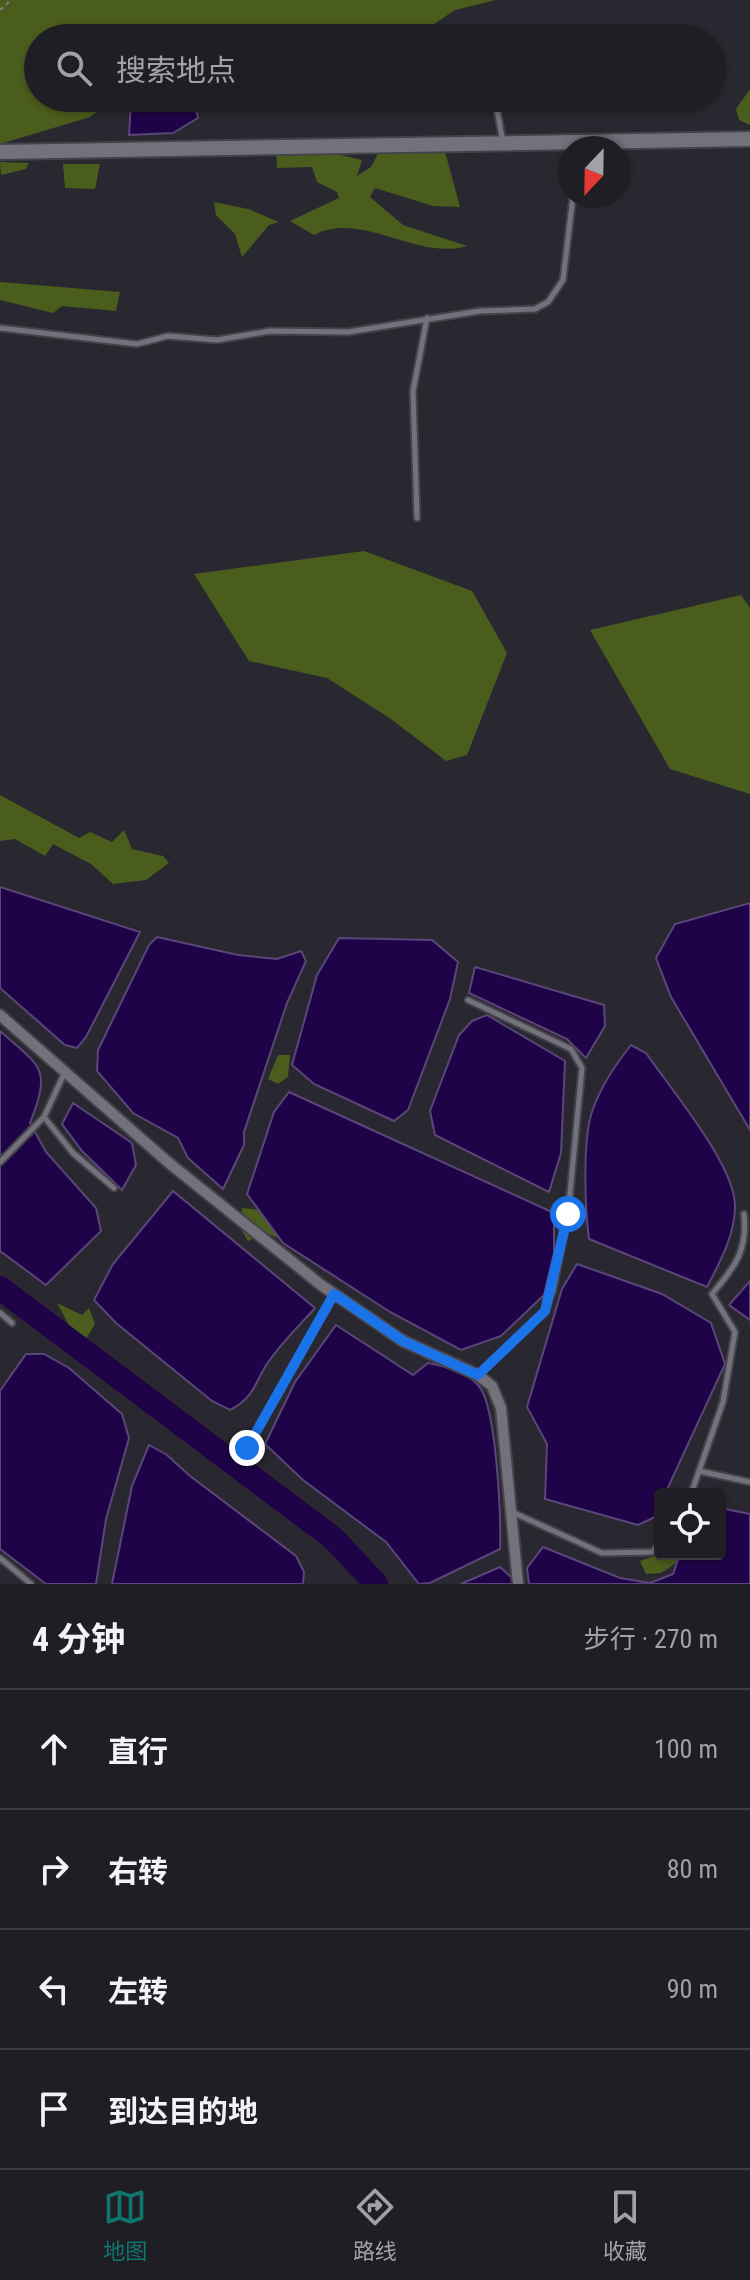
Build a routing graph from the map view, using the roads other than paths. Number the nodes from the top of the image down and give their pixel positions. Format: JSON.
{"nodes":[{"id":1,"x":497,"y":112,"type":"edge"},
{"id":2,"x":750,"y":139,"type":"edge"},
{"id":3,"x":630,"y":143,"type":"edge"},
{"id":4,"x":503,"y":144,"type":"junction"},
{"id":5,"x":558,"y":145,"type":"edge"},
{"id":6,"x":0,"y":152,"type":"edge"},
{"id":7,"x":572,"y":208,"type":"edge"},
{"id":8,"x":427,"y":318,"type":"junction"},
{"id":9,"x":0,"y":328,"type":"edge"},
{"id":10,"x":417,"y":518,"type":"dead end"},
{"id":11,"x":468,"y":1000,"type":"dead end"},
{"id":12,"x":0,"y":1015,"type":"edge"},
{"id":13,"x":64,"y":1074,"type":"junction"},
{"id":14,"x":44,"y":1117,"type":"junction"},
{"id":15,"x":0,"y":1162,"type":"edge"},
{"id":16,"x":114,"y":1188,"type":"dead end"},
{"id":17,"x":744,"y":1214,"type":"dead end"},
{"id":18,"x":334,"y":1294,"type":"junction"},
{"id":19,"x":0,"y":1313,"type":"edge"},
{"id":20,"x":12,"y":1323,"type":"dead end"},
{"id":21,"x":478,"y":1375,"type":"junction"},
{"id":22,"x":247,"y":1448,"type":"dead end"},
{"id":23,"x":699,"y":1471,"type":"junction"},
{"id":24,"x":750,"y":1482,"type":"edge"},
{"id":25,"x":693,"y":1488,"type":"edge"},
{"id":26,"x":511,"y":1512,"type":"junction"},
{"id":27,"x":654,"y":1551,"type":"edge"},
{"id":28,"x":0,"y":1558,"type":"edge"},
{"id":29,"x":31,"y":1584,"type":"edge"},
{"id":30,"x":518,"y":1584,"type":"edge"}],
"edges":[{"from":1,"to":4,"type":"lane"},
{"from":2,"to":3,"type":"main road"},
{"from":4,"to":5,"type":"main road"},
{"from":4,"to":6,"type":"main road"},
{"from":7,"to":8,"type":"lane"},
{"from":8,"to":9,"type":"lane"},
{"from":8,"to":10,"type":"lane"},
{"from":11,"to":21,"type":"lane"},
{"from":12,"to":13,"type":"street"},
{"from":13,"to":14,"type":"lane"},
{"from":13,"to":18,"type":"street"},
{"from":14,"to":15,"type":"lane"},
{"from":14,"to":16,"type":"lane"},
{"from":17,"to":23,"type":"lane"},
{"from":18,"to":21,"type":"street"},
{"from":18,"to":22,"type":"lane"},
{"from":19,"to":20,"type":"lane"},
{"from":21,"to":26,"type":"street"},
{"from":23,"to":24,"type":"lane"},
{"from":23,"to":25,"type":"lane"},
{"from":26,"to":27,"type":"lane"},
{"from":26,"to":30,"type":"street"},
{"from":28,"to":29,"type":"lane"}]}
